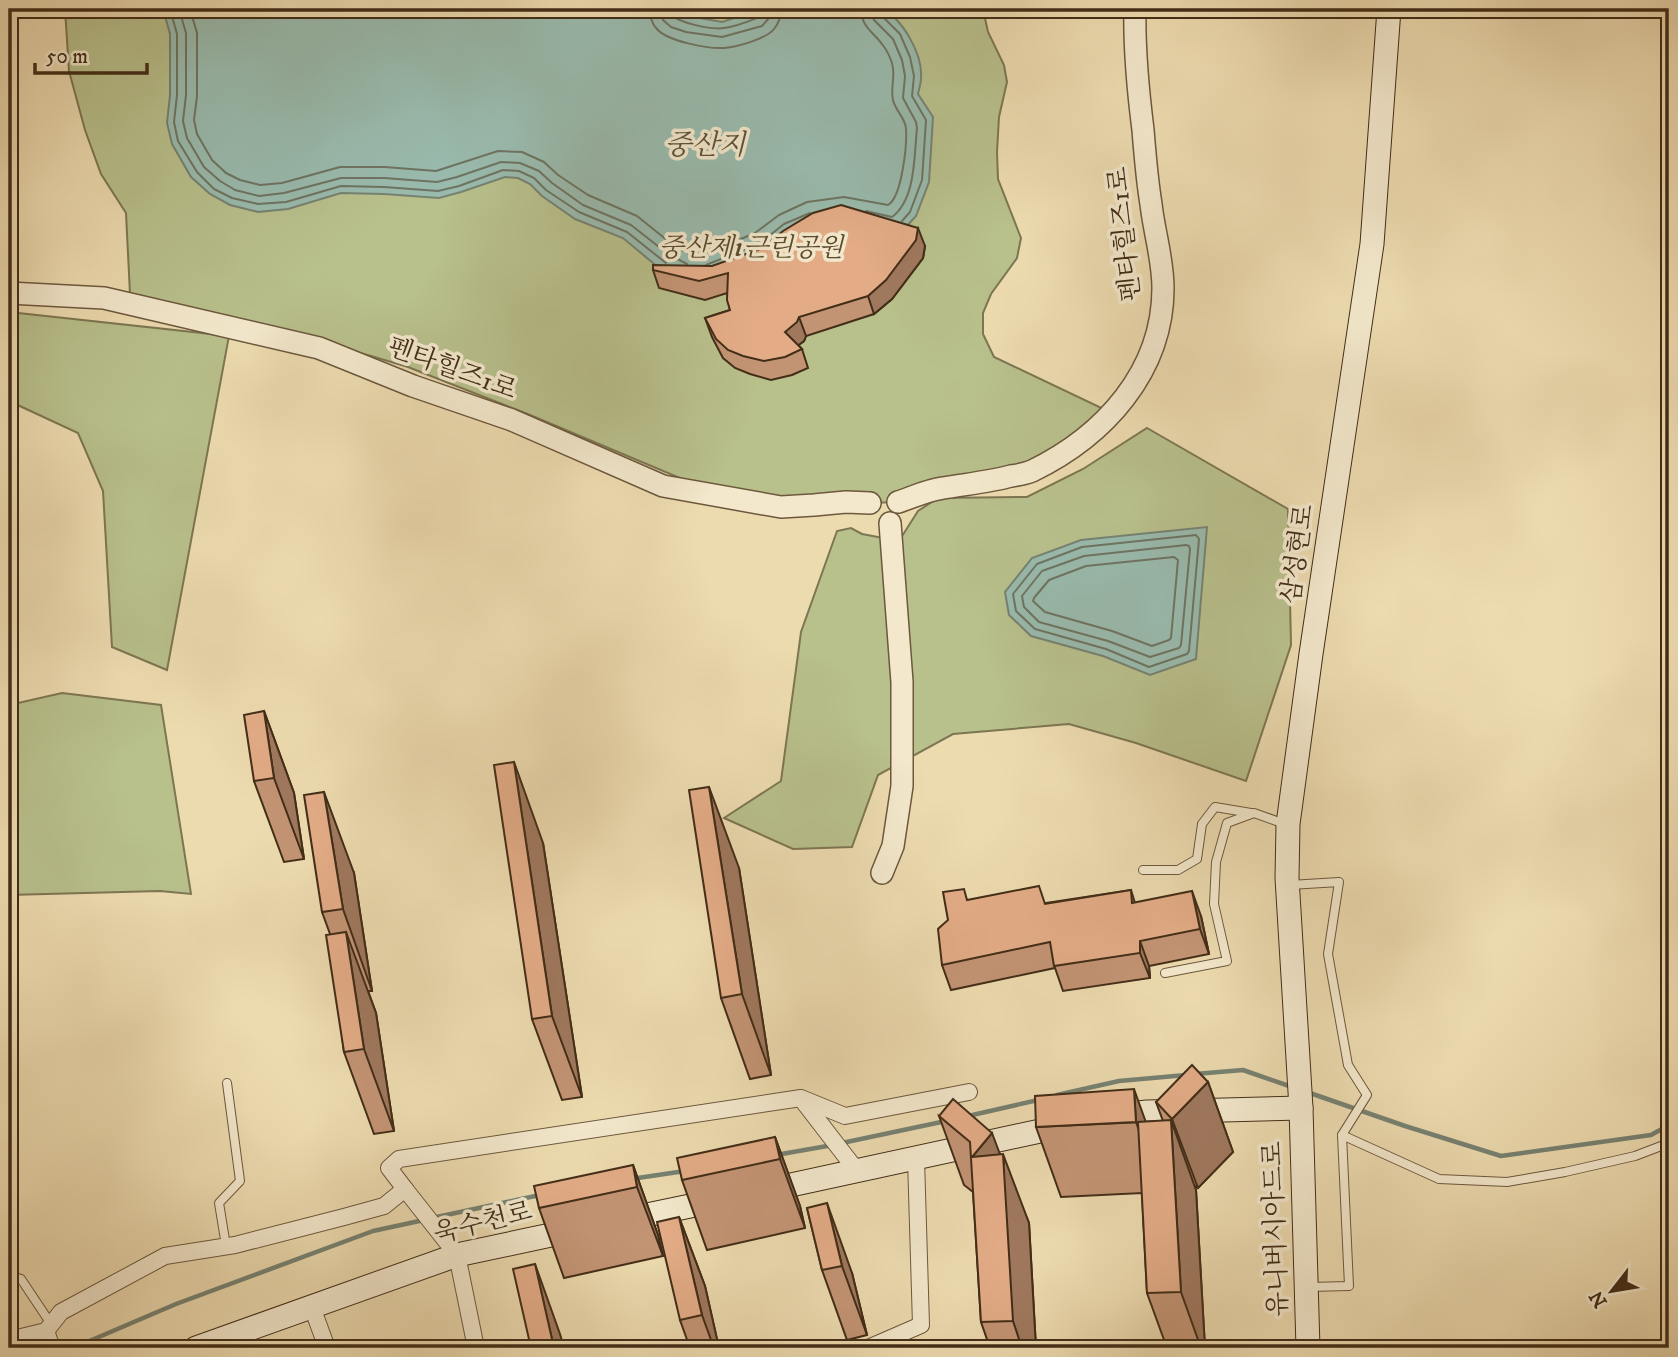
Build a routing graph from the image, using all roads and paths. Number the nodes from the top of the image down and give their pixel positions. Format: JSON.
{"nodes":[{"id":1,"x":1135,"y":9,"type":"edge"},
{"id":2,"x":1389,"y":9,"type":"edge"},
{"id":3,"x":9,"y":293,"type":"edge"},
{"id":4,"x":898,"y":502,"type":"junction"},
{"id":5,"x":870,"y":503,"type":"junction"},
{"id":6,"x":890,"y":523,"type":"junction"},
{"id":7,"x":1254,"y":813,"type":"junction"},
{"id":8,"x":1288,"y":824,"type":"junction"},
{"id":9,"x":1143,"y":870,"type":"dead end"},
{"id":10,"x":882,"y":873,"type":"dead end"},
{"id":11,"x":1288,"y":885,"type":"junction"},
{"id":12,"x":1165,"y":973,"type":"dead end"},
{"id":13,"x":227,"y":1083,"type":"dead end"},
{"id":14,"x":969,"y":1092,"type":"dead end"},
{"id":15,"x":801,"y":1098,"type":"junction"},
{"id":16,"x":1301,"y":1108,"type":"junction"},
{"id":17,"x":1342,"y":1135,"type":"junction"},
{"id":18,"x":1669,"y":1143,"type":"edge"},
{"id":19,"x":916,"y":1159,"type":"junction"},
{"id":20,"x":857,"y":1171,"type":"junction"},
{"id":21,"x":405,"y":1189,"type":"junction"},
{"id":22,"x":226,"y":1247,"type":"junction"},
{"id":23,"x":457,"y":1255,"type":"junction"},
{"id":24,"x":9,"y":1275,"type":"edge"},
{"id":25,"x":1306,"y":1287,"type":"junction"},
{"id":26,"x":312,"y":1307,"type":"junction"},
{"id":27,"x":48,"y":1327,"type":"junction"},
{"id":28,"x":9,"y":1340,"type":"edge"},
{"id":29,"x":52,"y":1348,"type":"edge"},
{"id":30,"x":196,"y":1348,"type":"edge"},
{"id":31,"x":327,"y":1348,"type":"edge"},
{"id":32,"x":476,"y":1348,"type":"edge"},
{"id":33,"x":869,"y":1348,"type":"edge"},
{"id":34,"x":1308,"y":1348,"type":"edge"}],
"edges":[{"from":1,"to":4,"type":"street","name":"펜타힐즈1로"},
{"from":2,"to":8,"type":"main road","name":"삼성현로"},
{"from":3,"to":5,"type":"street","name":"펜타힐즈1로"},
{"from":4,"to":5,"type":"street"},
{"from":4,"to":6,"type":"street"},
{"from":5,"to":6,"type":"street"},
{"from":6,"to":10,"type":"street"},
{"from":7,"to":8,"type":"lane"},
{"from":7,"to":9,"type":"lane"},
{"from":7,"to":12,"type":"lane"},
{"from":8,"to":11,"type":"main road","name":"삼성현로"},
{"from":11,"to":16,"type":"main road","name":"삼성현로"},
{"from":11,"to":17,"type":"lane"},
{"from":13,"to":22,"type":"lane"},
{"from":14,"to":15,"type":"street"},
{"from":15,"to":20,"type":"street"},
{"from":15,"to":21,"type":"street"},
{"from":16,"to":19,"type":"main road","name":"욱수천로"},
{"from":16,"to":25,"type":"main road","name":"유니버시아드로"},
{"from":17,"to":18,"type":"lane"},
{"from":17,"to":25,"type":"lane"},
{"from":19,"to":20,"type":"main road","name":"욱수천로"},
{"from":19,"to":33,"type":"street"},
{"from":20,"to":23,"type":"main road","name":"욱수천로"},
{"from":21,"to":22,"type":"street"},
{"from":21,"to":23,"type":"street"},
{"from":22,"to":27,"type":"street"},
{"from":23,"to":26,"type":"main road","name":"욱수천로"},
{"from":23,"to":32,"type":"street"},
{"from":24,"to":27,"type":"lane"},
{"from":25,"to":34,"type":"main road","name":"유니버시아드로"},
{"from":26,"to":30,"type":"main road","name":"욱수천로"},
{"from":26,"to":31,"type":"street"},
{"from":27,"to":28,"type":"street"},
{"from":27,"to":29,"type":"street"}]}
